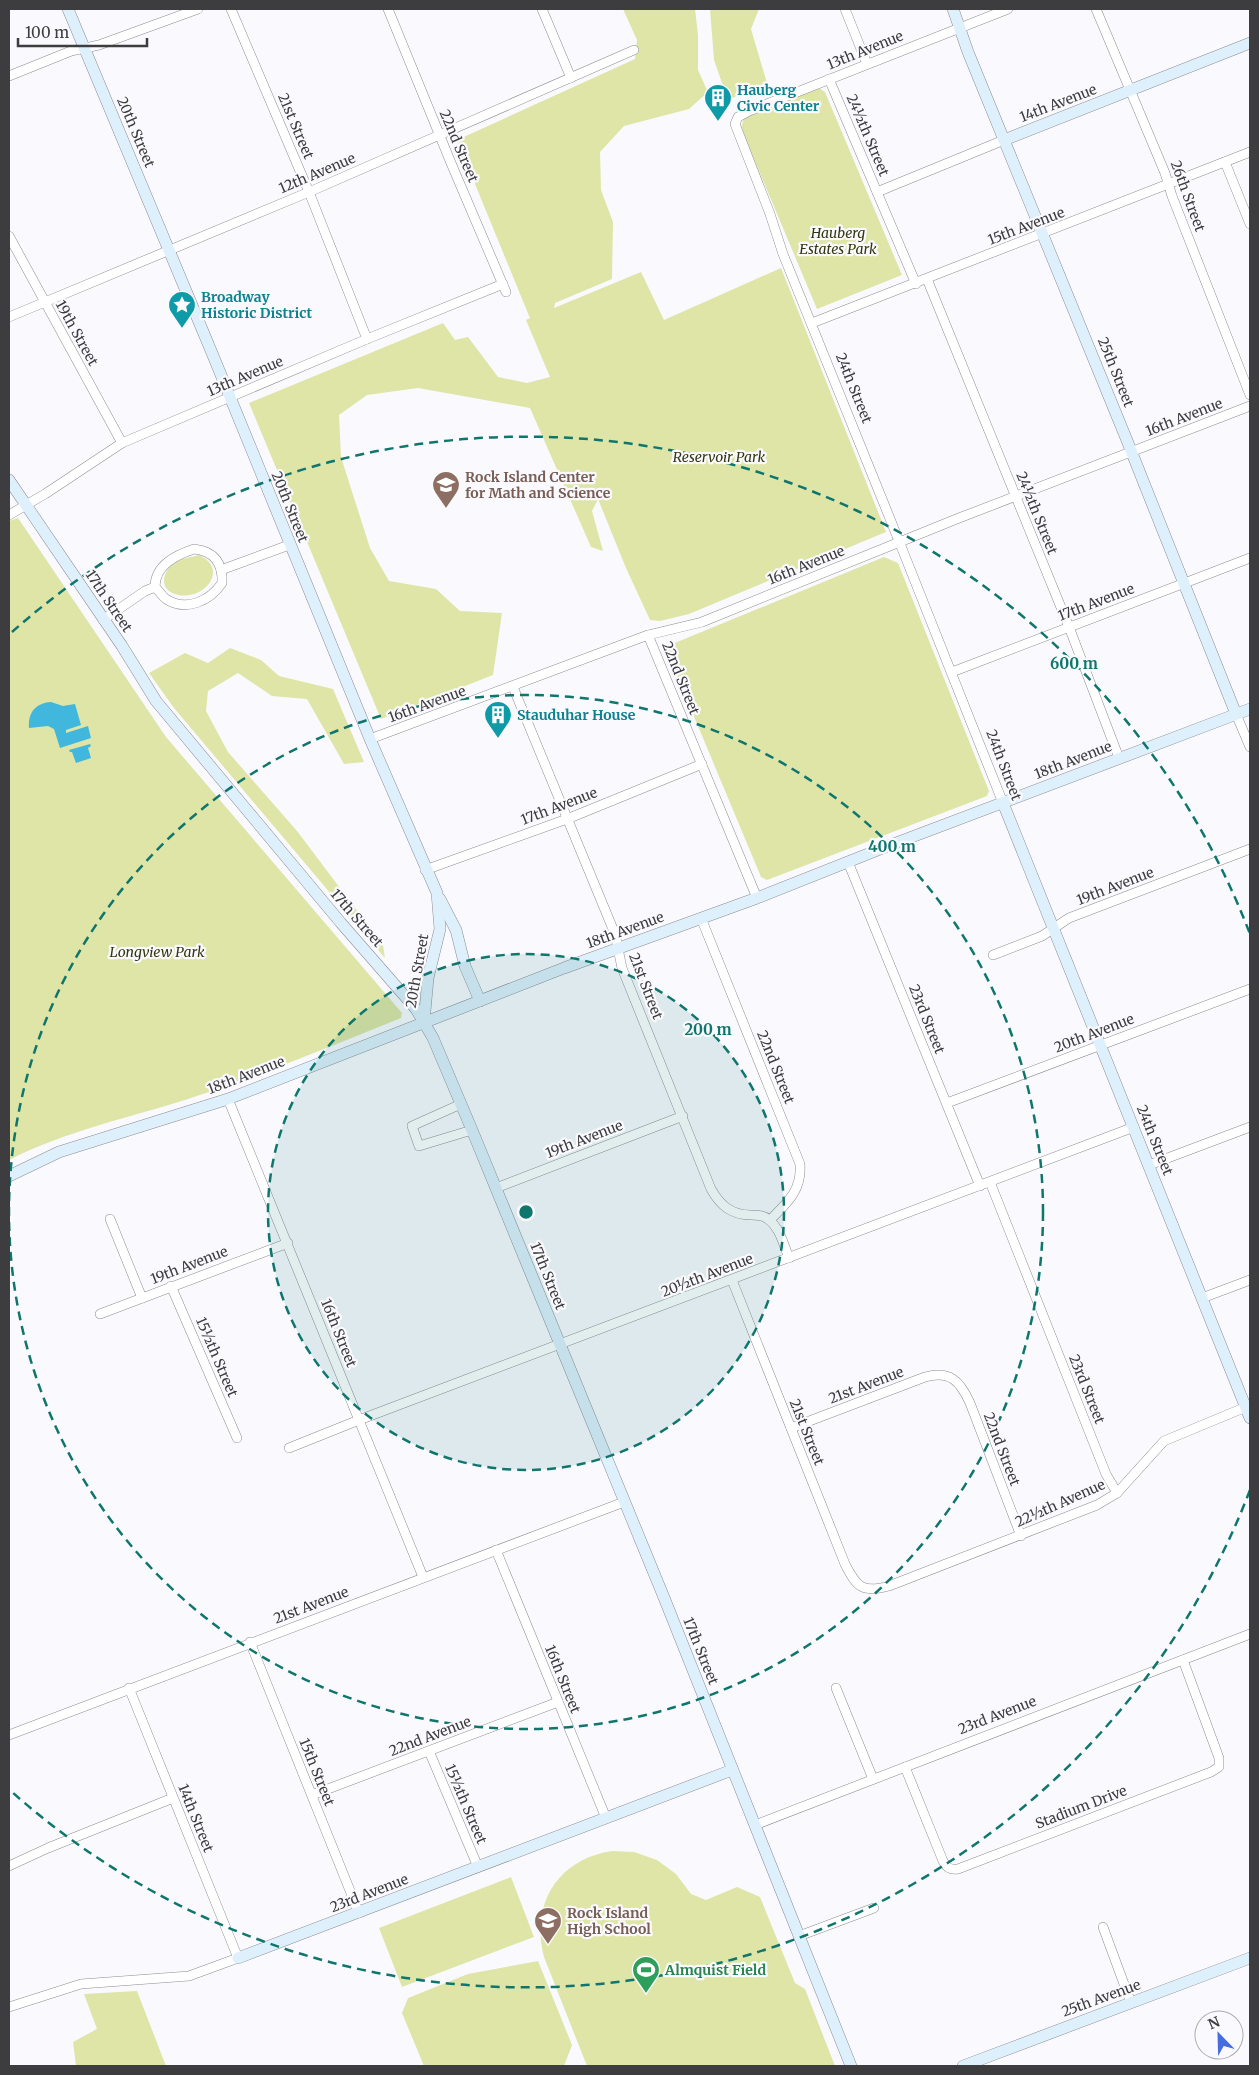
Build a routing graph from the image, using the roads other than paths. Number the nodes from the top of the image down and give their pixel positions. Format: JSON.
{"nodes":[{"id":1,"x":68,"y":9,"type":"edge"},
{"id":2,"x":198,"y":9,"type":"edge"},
{"id":3,"x":232,"y":9,"type":"edge"},
{"id":4,"x":388,"y":9,"type":"edge"},
{"id":5,"x":542,"y":9,"type":"edge"},
{"id":6,"x":845,"y":9,"type":"edge"},
{"id":7,"x":953,"y":9,"type":"edge"},
{"id":8,"x":1008,"y":9,"type":"edge"},
{"id":9,"x":1096,"y":9,"type":"edge"},
{"id":10,"x":959,"y":28,"type":"junction"},
{"id":11,"x":1250,"y":43,"type":"edge"},
{"id":12,"x":84,"y":48,"type":"junction"},
{"id":13,"x":634,"y":50,"type":"dead end"},
{"id":14,"x":867,"y":64,"type":"junction"},
{"id":15,"x":9,"y":76,"type":"edge"},
{"id":16,"x":571,"y":78,"type":"junction"},
{"id":17,"x":829,"y":79,"type":"junction"},
{"id":18,"x":1131,"y":90,"type":"junction"},
{"id":19,"x":735,"y":121,"type":"joint"},
{"id":20,"x":439,"y":135,"type":"junction"},
{"id":21,"x":1004,"y":140,"type":"junction"},
{"id":22,"x":1250,"y":152,"type":"edge"},
{"id":23,"x":1225,"y":162,"type":"junction"},
{"id":24,"x":1168,"y":184,"type":"junction"},
{"id":25,"x":309,"y":192,"type":"junction"},
{"id":26,"x":877,"y":192,"type":"junction"},
{"id":27,"x":1250,"y":224,"type":"edge"},
{"id":28,"x":1043,"y":234,"type":"junction"},
{"id":29,"x":9,"y":236,"type":"edge"},
{"id":30,"x":169,"y":249,"type":"junction"},
{"id":31,"x":927,"y":280,"type":"junction"},
{"id":32,"x":916,"y":284,"type":"junction"},
{"id":33,"x":505,"y":288,"type":"joint"},
{"id":34,"x":45,"y":302,"type":"junction"},
{"id":35,"x":9,"y":317,"type":"edge"},
{"id":36,"x":812,"y":323,"type":"junction"},
{"id":37,"x":368,"y":339,"type":"junction"},
{"id":38,"x":1250,"y":395,"type":"edge"},
{"id":39,"x":229,"y":397,"type":"junction"},
{"id":40,"x":1250,"y":406,"type":"edge"},
{"id":41,"x":122,"y":443,"type":"junction"},
{"id":42,"x":1131,"y":452,"type":"junction"},
{"id":43,"x":9,"y":480,"type":"edge"},
{"id":44,"x":1015,"y":496,"type":"junction"},
{"id":45,"x":26,"y":505,"type":"junction"},
{"id":46,"x":9,"y":515,"type":"edge"},
{"id":47,"x":900,"y":541,"type":"junction"},
{"id":48,"x":289,"y":545,"type":"junction"},
{"id":49,"x":1250,"y":558,"type":"edge"},
{"id":50,"x":221,"y":570,"type":"junction"},
{"id":51,"x":1185,"y":584,"type":"junction"},
{"id":52,"x":155,"y":587,"type":"junction"},
{"id":53,"x":104,"y":620,"type":"junction"},
{"id":54,"x":1069,"y":627,"type":"junction"},
{"id":55,"x":648,"y":634,"type":"junction"},
{"id":56,"x":952,"y":672,"type":"junction"},
{"id":57,"x":513,"y":687,"type":"junction"},
{"id":58,"x":1250,"y":709,"type":"edge"},
{"id":59,"x":1236,"y":714,"type":"junction"},
{"id":60,"x":370,"y":740,"type":"junction"},
{"id":61,"x":1250,"y":747,"type":"edge"},
{"id":62,"x":1119,"y":758,"type":"junction"},
{"id":63,"x":702,"y":764,"type":"junction"},
{"id":64,"x":1003,"y":803,"type":"junction"},
{"id":65,"x":567,"y":819,"type":"junction"},
{"id":66,"x":1250,"y":849,"type":"edge"},
{"id":67,"x":848,"y":862,"type":"junction"},
{"id":68,"x":425,"y":870,"type":"junction"},
{"id":69,"x":437,"y":894,"type":"junction"},
{"id":70,"x":757,"y":898,"type":"junction"},
{"id":71,"x":701,"y":918,"type":"junction"},
{"id":72,"x":1054,"y":928,"type":"junction"},
{"id":73,"x":618,"y":948,"type":"junction"},
{"id":74,"x":993,"y":956,"type":"dead end"},
{"id":75,"x":1250,"y":989,"type":"edge"},
{"id":76,"x":480,"y":1001,"type":"junction"},
{"id":77,"x":424,"y":1022,"type":"junction"},
{"id":78,"x":1101,"y":1045,"type":"junction"},
{"id":79,"x":228,"y":1098,"type":"junction"},
{"id":80,"x":947,"y":1103,"type":"junction"},
{"id":81,"x":461,"y":1104,"type":"junction"},
{"id":82,"x":683,"y":1116,"type":"junction"},
{"id":83,"x":1134,"y":1127,"type":"junction"},
{"id":84,"x":1250,"y":1127,"type":"edge"},
{"id":85,"x":472,"y":1130,"type":"junction"},
{"id":86,"x":1149,"y":1166,"type":"junction"},
{"id":87,"x":9,"y":1176,"type":"edge"},
{"id":88,"x":990,"y":1182,"type":"junction"},
{"id":89,"x":980,"y":1186,"type":"junction"},
{"id":90,"x":496,"y":1188,"type":"junction"},
{"id":91,"x":110,"y":1219,"type":"dead end"},
{"id":92,"x":770,"y":1220,"type":"junction"},
{"id":93,"x":288,"y":1243,"type":"junction"},
{"id":94,"x":789,"y":1258,"type":"junction"},
{"id":95,"x":732,"y":1280,"type":"junction"},
{"id":96,"x":1250,"y":1280,"type":"edge"},
{"id":97,"x":171,"y":1286,"type":"junction"},
{"id":98,"x":142,"y":1298,"type":"junction"},
{"id":99,"x":1202,"y":1298,"type":"junction"},
{"id":100,"x":100,"y":1314,"type":"dead end"},
{"id":101,"x":559,"y":1345,"type":"junction"},
{"id":102,"x":951,"y":1378,"type":"joint"},
{"id":103,"x":1246,"y":1407,"type":"junction"},
{"id":104,"x":1250,"y":1418,"type":"edge"},
{"id":105,"x":359,"y":1420,"type":"junction"},
{"id":106,"x":791,"y":1428,"type":"junction"},
{"id":107,"x":237,"y":1438,"type":"dead end"},
{"id":108,"x":289,"y":1448,"type":"dead end"},
{"id":109,"x":1117,"y":1493,"type":"junction"},
{"id":110,"x":624,"y":1502,"type":"junction"},
{"id":111,"x":1021,"y":1536,"type":"junction"},
{"id":112,"x":496,"y":1550,"type":"junction"},
{"id":113,"x":423,"y":1577,"type":"junction"},
{"id":114,"x":864,"y":1588,"type":"joint"},
{"id":115,"x":1250,"y":1634,"type":"edge"},
{"id":116,"x":250,"y":1642,"type":"junction"},
{"id":117,"x":1182,"y":1660,"type":"junction"},
{"id":118,"x":129,"y":1688,"type":"junction"},
{"id":119,"x":836,"y":1688,"type":"dead end"},
{"id":120,"x":558,"y":1702,"type":"junction"},
{"id":121,"x":9,"y":1735,"type":"edge"},
{"id":122,"x":429,"y":1751,"type":"junction"},
{"id":123,"x":906,"y":1767,"type":"junction"},
{"id":124,"x":732,"y":1770,"type":"junction"},
{"id":125,"x":873,"y":1779,"type":"junction"},
{"id":126,"x":312,"y":1795,"type":"junction"},
{"id":127,"x":174,"y":1798,"type":"junction"},
{"id":128,"x":606,"y":1818,"type":"junction"},
{"id":129,"x":755,"y":1825,"type":"junction"},
{"id":130,"x":9,"y":1866,"type":"edge"},
{"id":131,"x":478,"y":1867,"type":"junction"},
{"id":132,"x":874,"y":1908,"type":"dead end"},
{"id":133,"x":359,"y":1912,"type":"junction"},
{"id":134,"x":1103,"y":1926,"type":"dead end"},
{"id":135,"x":799,"y":1936,"type":"junction"},
{"id":136,"x":238,"y":1958,"type":"junction"},
{"id":137,"x":1250,"y":1958,"type":"edge"},
{"id":138,"x":1132,"y":2003,"type":"junction"},
{"id":139,"x":9,"y":2007,"type":"edge"},
{"id":140,"x":851,"y":2066,"type":"edge"},
{"id":141,"x":963,"y":2066,"type":"edge"}],
"edges":[{"from":1,"to":12,"type":"street","name":"20th Street"},
{"from":2,"to":12,"type":"street"},
{"from":3,"to":25,"type":"street","name":"21st Street"},
{"from":4,"to":20,"type":"street","name":"22nd Street"},
{"from":5,"to":16,"type":"street"},
{"from":6,"to":14,"type":"street"},
{"from":7,"to":10,"type":"street","name":"25th Street"},
{"from":8,"to":10,"type":"street","name":"13th Avenue"},
{"from":9,"to":18,"type":"street","name":"26th Street"},
{"from":10,"to":14,"type":"street","name":"13th Avenue"},
{"from":10,"to":21,"type":"street","name":"25th Street"},
{"from":11,"to":18,"type":"street","name":"14th Avenue"},
{"from":12,"to":15,"type":"street"},
{"from":12,"to":30,"type":"street","name":"20th Street"},
{"from":13,"to":16,"type":"street","name":"12th Avenue"},
{"from":14,"to":17,"type":"street","name":"13th Avenue"},
{"from":16,"to":20,"type":"street","name":"12th Avenue"},
{"from":17,"to":19,"type":"street","name":"13th Avenue"},
{"from":17,"to":26,"type":"street","name":"24½th Street"},
{"from":18,"to":21,"type":"street","name":"14th Avenue"},
{"from":18,"to":24,"type":"street","name":"26th Street"},
{"from":19,"to":36,"type":"street","name":"24th Street"},
{"from":20,"to":25,"type":"street","name":"12th Avenue"},
{"from":20,"to":33,"type":"street","name":"22nd Street"},
{"from":21,"to":26,"type":"street","name":"14th Avenue"},
{"from":21,"to":28,"type":"street","name":"25th Street"},
{"from":22,"to":23,"type":"street","name":"15th Avenue"},
{"from":23,"to":24,"type":"street","name":"15th Avenue"},
{"from":23,"to":27,"type":"street"},
{"from":24,"to":28,"type":"street","name":"15th Avenue"},
{"from":24,"to":38,"type":"street","name":"26th Street"},
{"from":25,"to":30,"type":"street","name":"12th Avenue"},
{"from":25,"to":37,"type":"street","name":"21st Street"},
{"from":26,"to":32,"type":"street","name":"24½th Street"},
{"from":28,"to":31,"type":"street","name":"15th Avenue"},
{"from":28,"to":42,"type":"street","name":"25th Street"},
{"from":29,"to":34,"type":"street","name":"19th Street"},
{"from":30,"to":34,"type":"street","name":"12th Avenue"},
{"from":30,"to":39,"type":"street","name":"20th Street"},
{"from":31,"to":32,"type":"street","name":"15th Avenue"},
{"from":31,"to":44,"type":"street","name":"24½th Street"},
{"from":32,"to":36,"type":"street","name":"15th Avenue"},
{"from":33,"to":37,"type":"street","name":"13th Avenue"},
{"from":34,"to":35,"type":"street","name":"12th Avenue"},
{"from":34,"to":41,"type":"street","name":"19th Street"},
{"from":36,"to":47,"type":"street","name":"24th Street"},
{"from":37,"to":39,"type":"street","name":"13th Avenue"},
{"from":39,"to":41,"type":"street","name":"13th Avenue"},
{"from":39,"to":48,"type":"street","name":"20th Street"},
{"from":40,"to":42,"type":"street","name":"16th Avenue"},
{"from":41,"to":45,"type":"street","name":"13th Avenue"},
{"from":42,"to":44,"type":"street","name":"16th Avenue"},
{"from":42,"to":51,"type":"street","name":"25th Street"},
{"from":43,"to":45,"type":"street","name":"17th Street"},
{"from":44,"to":47,"type":"street","name":"16th Avenue"},
{"from":44,"to":54,"type":"street","name":"24½th Street"},
{"from":45,"to":46,"type":"street","name":"13th Avenue"},
{"from":45,"to":53,"type":"street","name":"17th Street"},
{"from":47,"to":55,"type":"street","name":"16th Avenue"},
{"from":47,"to":56,"type":"street","name":"24th Street"},
{"from":48,"to":50,"type":"street"},
{"from":48,"to":60,"type":"street","name":"20th Street"},
{"from":49,"to":51,"type":"street","name":"17th Avenue"},
{"from":50,"to":52,"type":"street"},
{"from":50,"to":52,"type":"street"},
{"from":51,"to":54,"type":"street","name":"17th Avenue"},
{"from":51,"to":59,"type":"street","name":"25th Street"},
{"from":52,"to":53,"type":"street"},
{"from":53,"to":77,"type":"street","name":"17th Street"},
{"from":54,"to":56,"type":"street","name":"17th Avenue"},
{"from":54,"to":62,"type":"street","name":"24½th Street"},
{"from":55,"to":57,"type":"street","name":"16th Avenue"},
{"from":55,"to":63,"type":"street","name":"22nd Street"},
{"from":56,"to":64,"type":"street","name":"24th Street"},
{"from":57,"to":60,"type":"street","name":"16th Avenue"},
{"from":57,"to":65,"type":"street","name":"21st Street"},
{"from":58,"to":59,"type":"street","name":"18th Avenue"},
{"from":59,"to":61,"type":"street","name":"25th Street"},
{"from":59,"to":62,"type":"street","name":"18th Avenue"},
{"from":60,"to":68,"type":"street","name":"20th Street"},
{"from":62,"to":64,"type":"street","name":"18th Avenue"},
{"from":63,"to":65,"type":"street","name":"17th Avenue"},
{"from":63,"to":70,"type":"street","name":"22nd Street"},
{"from":64,"to":67,"type":"street","name":"18th Avenue"},
{"from":64,"to":72,"type":"street","name":"24th Street"},
{"from":65,"to":68,"type":"street","name":"17th Avenue"},
{"from":65,"to":73,"type":"street","name":"21st Street"},
{"from":66,"to":72,"type":"street","name":"19th Avenue"},
{"from":67,"to":70,"type":"street","name":"18th Avenue"},
{"from":67,"to":80,"type":"street","name":"23rd Street"},
{"from":68,"to":69,"type":"street","name":"20th Street"},
{"from":69,"to":76,"type":"street"},
{"from":69,"to":77,"type":"street","name":"20th Street"},
{"from":70,"to":71,"type":"street","name":"18th Avenue"},
{"from":71,"to":73,"type":"street","name":"18th Avenue"},
{"from":71,"to":92,"type":"street","name":"22nd Street"},
{"from":72,"to":74,"type":"street","name":"19th Avenue"},
{"from":72,"to":78,"type":"street","name":"24th Street"},
{"from":73,"to":76,"type":"street","name":"18th Avenue"},
{"from":73,"to":82,"type":"street","name":"21st Street"},
{"from":75,"to":78,"type":"street","name":"20th Avenue"},
{"from":76,"to":77,"type":"street","name":"18th Avenue"},
{"from":77,"to":79,"type":"street","name":"18th Avenue"},
{"from":77,"to":81,"type":"street","name":"17th Street"},
{"from":78,"to":80,"type":"street","name":"20th Avenue"},
{"from":78,"to":83,"type":"street","name":"24th Street"},
{"from":79,"to":87,"type":"street","name":"18th Avenue"},
{"from":79,"to":93,"type":"street","name":"16th Street"},
{"from":80,"to":89,"type":"street","name":"23rd Street"},
{"from":81,"to":85,"type":"street","name":"17th Street"},
{"from":81,"to":85,"type":"street"},
{"from":82,"to":90,"type":"street","name":"19th Avenue"},
{"from":82,"to":92,"type":"street","name":"21st Street"},
{"from":83,"to":86,"type":"street","name":"24th Street"},
{"from":83,"to":88,"type":"street","name":"20½th Avenue"},
{"from":84,"to":86,"type":"street"},
{"from":85,"to":90,"type":"street","name":"17th Street"},
{"from":86,"to":99,"type":"street","name":"24th Street"},
{"from":88,"to":89,"type":"street","name":"20½th Avenue"},
{"from":88,"to":109,"type":"street","name":"23rd Street"},
{"from":89,"to":94,"type":"street","name":"20½th Avenue"},
{"from":90,"to":101,"type":"street","name":"17th Street"},
{"from":91,"to":98,"type":"street"},
{"from":92,"to":94,"type":"street"},
{"from":93,"to":97,"type":"street","name":"19th Avenue"},
{"from":93,"to":105,"type":"street","name":"16th Street"},
{"from":94,"to":95,"type":"street","name":"20½th Avenue"},
{"from":95,"to":101,"type":"street","name":"20½th Avenue"},
{"from":95,"to":106,"type":"street","name":"21st Street"},
{"from":96,"to":99,"type":"street"},
{"from":97,"to":98,"type":"street","name":"19th Avenue"},
{"from":97,"to":107,"type":"street","name":"15½th Street"},
{"from":98,"to":100,"type":"street","name":"19th Avenue"},
{"from":99,"to":103,"type":"street","name":"24th Street"},
{"from":101,"to":105,"type":"street","name":"20½th Avenue"},
{"from":101,"to":110,"type":"street","name":"17th Street"},
{"from":102,"to":106,"type":"street","name":"21st Avenue"},
{"from":102,"to":111,"type":"street","name":"22nd Street"},
{"from":103,"to":104,"type":"street","name":"24th Street"},
{"from":103,"to":109,"type":"street","name":"22½th Avenue"},
{"from":105,"to":108,"type":"street","name":"20½th Avenue"},
{"from":105,"to":113,"type":"street","name":"16th Street"},
{"from":106,"to":114,"type":"street","name":"21st Street"},
{"from":109,"to":111,"type":"street","name":"22½th Avenue"},
{"from":110,"to":112,"type":"street","name":"21st Avenue"},
{"from":110,"to":124,"type":"street","name":"17th Street"},
{"from":111,"to":114,"type":"street","name":"22½th Avenue"},
{"from":112,"to":113,"type":"street","name":"21st Avenue"},
{"from":112,"to":120,"type":"street","name":"16th Street"},
{"from":113,"to":116,"type":"street","name":"21st Avenue"},
{"from":115,"to":117,"type":"street","name":"23rd Avenue"},
{"from":116,"to":118,"type":"street","name":"21st Avenue"},
{"from":116,"to":126,"type":"street","name":"15th Street"},
{"from":117,"to":123,"type":"street","name":"23rd Avenue"},
{"from":117,"to":123,"type":"street","name":"Stadium Drive"},
{"from":118,"to":121,"type":"street","name":"21st Avenue"},
{"from":118,"to":127,"type":"street","name":"14th Street"},
{"from":119,"to":125,"type":"street"},
{"from":120,"to":122,"type":"street","name":"22nd Avenue"},
{"from":120,"to":128,"type":"street","name":"16th Street"},
{"from":122,"to":126,"type":"street","name":"22nd Avenue"},
{"from":122,"to":131,"type":"street","name":"15½th Street"},
{"from":123,"to":125,"type":"street","name":"23rd Avenue"},
{"from":124,"to":128,"type":"street","name":"23rd Avenue"},
{"from":124,"to":129,"type":"street","name":"17th Street"},
{"from":125,"to":129,"type":"street","name":"23rd Avenue"},
{"from":126,"to":133,"type":"street","name":"15th Street"},
{"from":127,"to":130,"type":"street"},
{"from":127,"to":136,"type":"street","name":"14th Street"},
{"from":128,"to":131,"type":"street","name":"23rd Avenue"},
{"from":129,"to":135,"type":"street","name":"17th Street"},
{"from":131,"to":133,"type":"street","name":"23rd Avenue"},
{"from":132,"to":135,"type":"street"},
{"from":133,"to":136,"type":"street","name":"23rd Avenue"},
{"from":134,"to":138,"type":"street"},
{"from":135,"to":140,"type":"street","name":"17th Street"},
{"from":136,"to":139,"type":"street","name":"23rd Avenue"},
{"from":137,"to":138,"type":"street","name":"25th Avenue"},
{"from":138,"to":141,"type":"street","name":"25th Avenue"}]}
